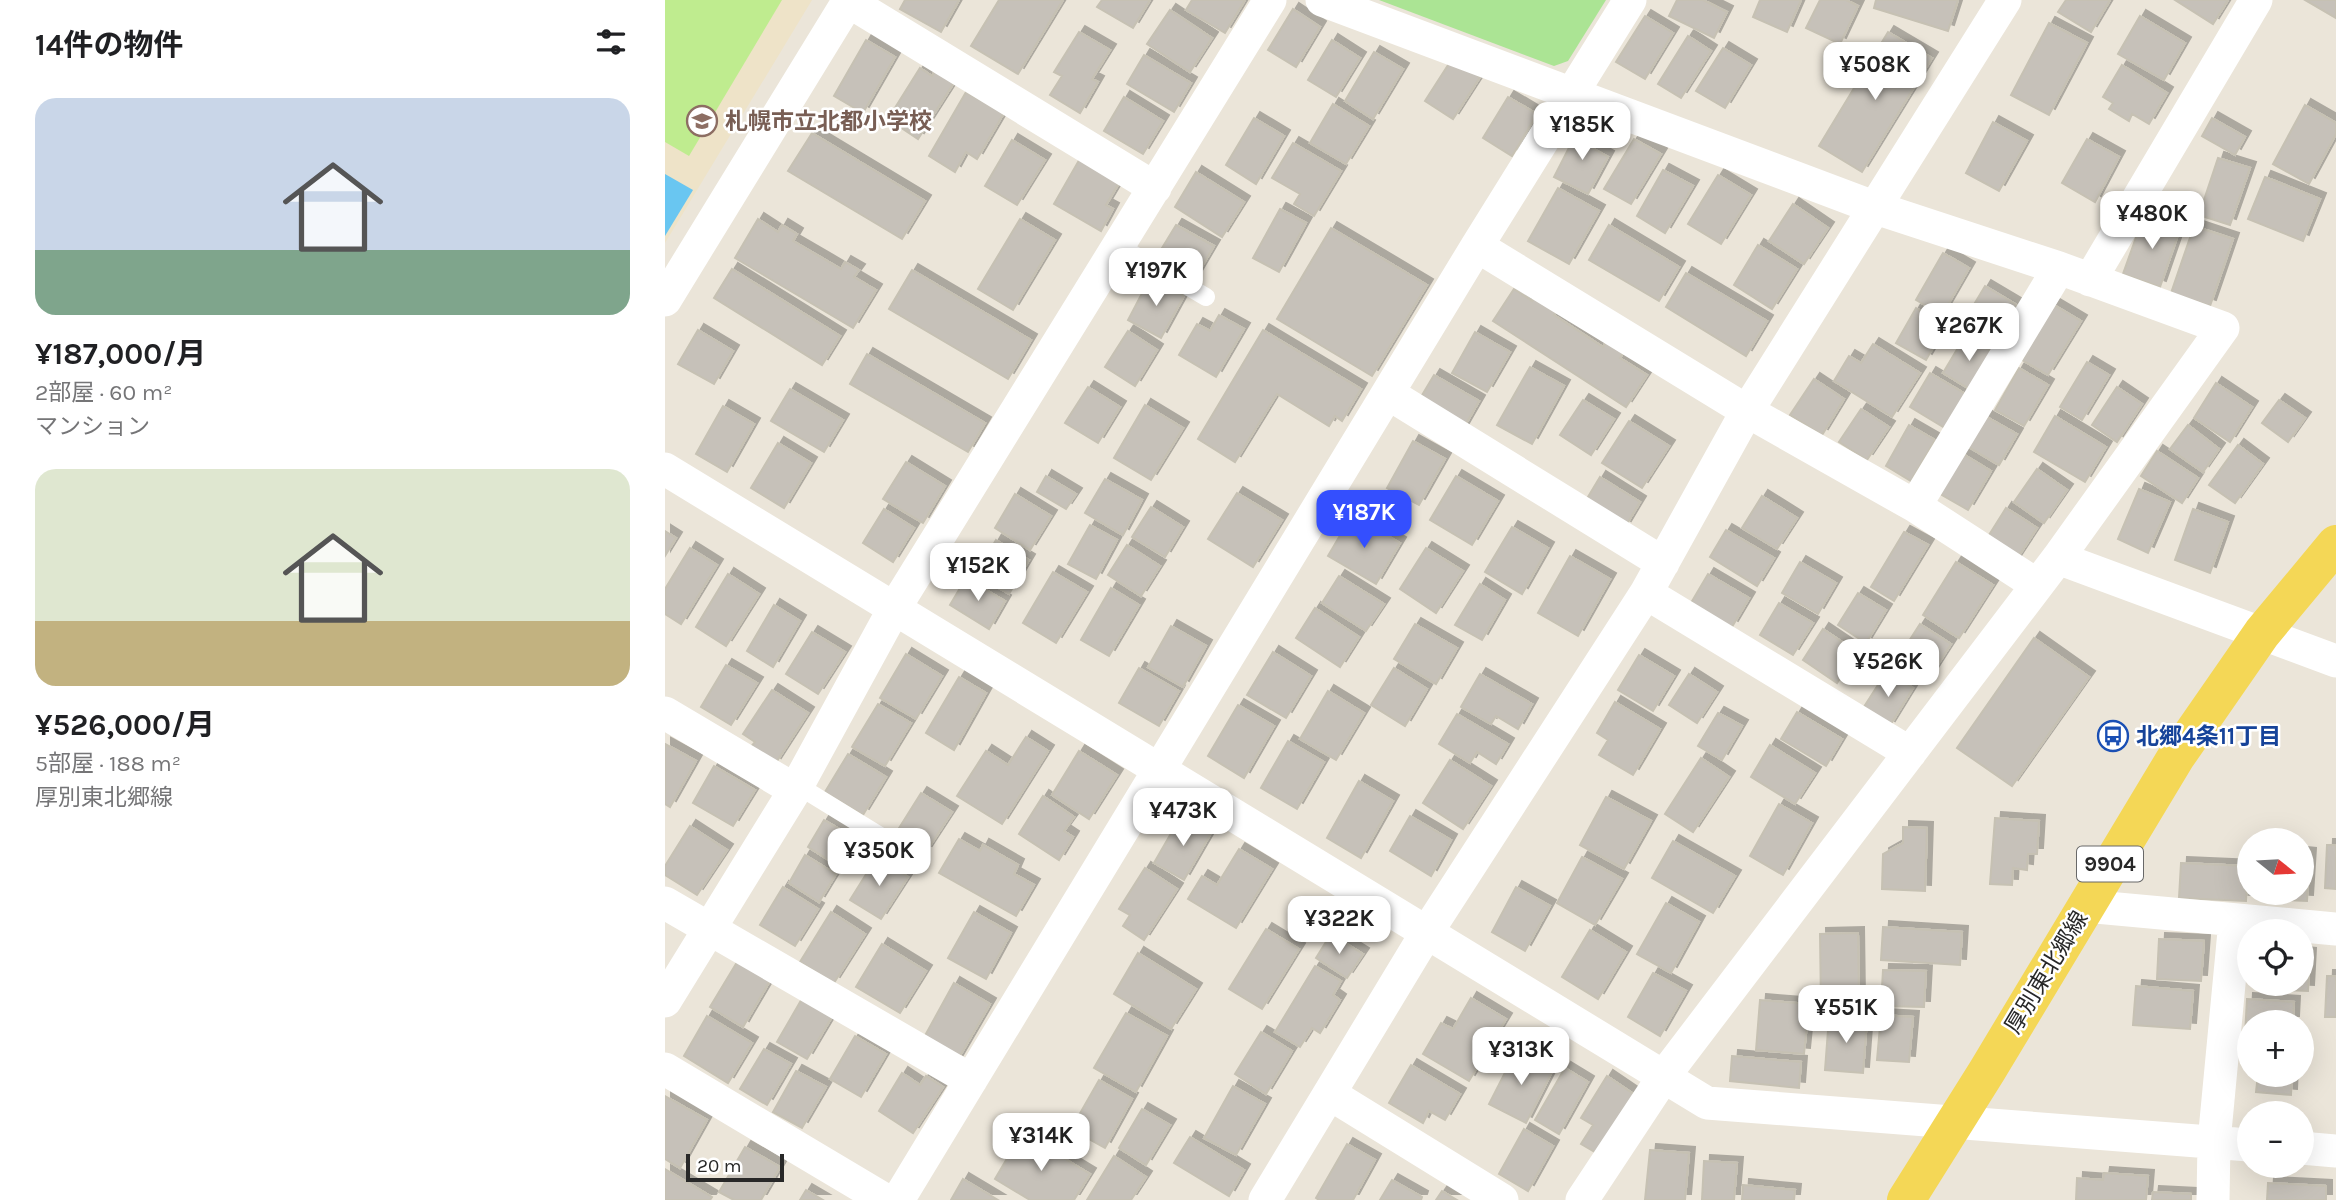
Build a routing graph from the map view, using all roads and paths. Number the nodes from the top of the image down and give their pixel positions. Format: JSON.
{"nodes":[{"id":1,"x":1270,"y":0,"type":"edge"},
{"id":2,"x":1322,"y":0,"type":"edge"},
{"id":3,"x":1630,"y":0,"type":"edge"},
{"id":4,"x":2005,"y":0,"type":"edge"},
{"id":5,"x":2256,"y":0,"type":"edge"},
{"id":6,"x":848,"y":1,"type":"edge"},
{"id":7,"x":1572,"y":95,"type":"junction"},
{"id":8,"x":1155,"y":188,"type":"junction"},
{"id":9,"x":1876,"y":208,"type":"junction"},
{"id":10,"x":1119,"y":246,"type":"junction"},
{"id":11,"x":1477,"y":246,"type":"junction"},
{"id":12,"x":2075,"y":274,"type":"junction"},
{"id":13,"x":1206,"y":298,"type":"dead end"},
{"id":14,"x":665,"y":300,"type":"edge"},
{"id":15,"x":1389,"y":394,"type":"junction"},
{"id":16,"x":1747,"y":411,"type":"junction"},
{"id":17,"x":665,"y":469,"type":"edge"},
{"id":18,"x":1915,"y":506,"type":"junction"},
{"id":19,"x":2336,"y":544,"type":"edge"},
{"id":20,"x":2058,"y":558,"type":"junction"},
{"id":21,"x":1664,"y":564,"type":"junction"},
{"id":22,"x":2037,"y":585,"type":"junction"},
{"id":23,"x":1646,"y":593,"type":"junction"},
{"id":24,"x":894,"y":609,"type":"junction"},
{"id":25,"x":2262,"y":633,"type":"junction"},
{"id":26,"x":2336,"y":661,"type":"edge"},
{"id":27,"x":665,"y":713,"type":"edge"},
{"id":28,"x":1910,"y":754,"type":"junction"},
{"id":29,"x":1158,"y":770,"type":"junction"},
{"id":30,"x":796,"y":788,"type":"junction"},
{"id":31,"x":907,"y":852,"type":"dead end"},
{"id":32,"x":665,"y":903,"type":"edge"},
{"id":33,"x":2085,"y":906,"type":"junction"},
{"id":34,"x":2235,"y":921,"type":"junction"},
{"id":35,"x":2336,"y":929,"type":"edge"},
{"id":36,"x":708,"y":930,"type":"junction"},
{"id":37,"x":1427,"y":932,"type":"junction"},
{"id":38,"x":665,"y":1001,"type":"edge"},
{"id":39,"x":665,"y":1069,"type":"edge"},
{"id":40,"x":1664,"y":1076,"type":"junction"},
{"id":41,"x":971,"y":1080,"type":"junction"},
{"id":42,"x":1330,"y":1094,"type":"junction"},
{"id":43,"x":1955,"y":1122,"type":"junction"},
{"id":44,"x":2214,"y":1142,"type":"junction"},
{"id":45,"x":2237,"y":1143,"type":"edge"},
{"id":46,"x":2314,"y":1149,"type":"edge"},
{"id":47,"x":2336,"y":1151,"type":"edge"},
{"id":48,"x":885,"y":1200,"type":"edge"},
{"id":49,"x":898,"y":1200,"type":"edge"},
{"id":50,"x":1265,"y":1200,"type":"edge"},
{"id":51,"x":1502,"y":1200,"type":"edge"},
{"id":52,"x":1582,"y":1200,"type":"edge"},
{"id":53,"x":1906,"y":1200,"type":"edge"},
{"id":54,"x":2213,"y":1200,"type":"edge"}],
"edges":[{"from":1,"to":8,"type":"street"},
{"from":2,"to":7,"type":"street"},
{"from":3,"to":7,"type":"street"},
{"from":4,"to":9,"type":"street"},
{"from":5,"to":12,"type":"street"},
{"from":6,"to":8,"type":"street"},
{"from":6,"to":14,"type":"street"},
{"from":7,"to":9,"type":"street"},
{"from":7,"to":11,"type":"street"},
{"from":8,"to":10,"type":"street"},
{"from":9,"to":12,"type":"street"},
{"from":9,"to":16,"type":"street"},
{"from":10,"to":13,"type":"lane"},
{"from":10,"to":24,"type":"street"},
{"from":11,"to":15,"type":"street"},
{"from":11,"to":16,"type":"street"},
{"from":12,"to":18,"type":"street"},
{"from":12,"to":20,"type":"street"},
{"from":15,"to":21,"type":"street"},
{"from":15,"to":29,"type":"street"},
{"from":16,"to":18,"type":"street"},
{"from":16,"to":21,"type":"street"},
{"from":17,"to":24,"type":"street"},
{"from":18,"to":22,"type":"street"},
{"from":19,"to":25,"type":"main road","name":"厚別東北郷線","number":"9904"},
{"from":20,"to":22,"type":"street"},
{"from":20,"to":25,"type":"street"},
{"from":21,"to":23,"type":"street"},
{"from":22,"to":28,"type":"street"},
{"from":23,"to":28,"type":"street"},
{"from":23,"to":37,"type":"street"},
{"from":24,"to":29,"type":"street"},
{"from":24,"to":30,"type":"street"},
{"from":25,"to":26,"type":"street"},
{"from":25,"to":33,"type":"main road","name":"厚別東北郷線","number":"9904"},
{"from":27,"to":30,"type":"street"},
{"from":28,"to":40,"type":"street"},
{"from":29,"to":37,"type":"street"},
{"from":29,"to":41,"type":"street"},
{"from":30,"to":31,"type":"lane"},
{"from":30,"to":36,"type":"street"},
{"from":32,"to":36,"type":"street"},
{"from":33,"to":34,"type":"street"},
{"from":33,"to":43,"type":"main road","name":"厚別東北郷線","number":"9904"},
{"from":34,"to":35,"type":"street"},
{"from":34,"to":44,"type":"street"},
{"from":36,"to":38,"type":"street"},
{"from":36,"to":41,"type":"street"},
{"from":37,"to":40,"type":"street"},
{"from":37,"to":42,"type":"street"},
{"from":39,"to":48,"type":"street"},
{"from":40,"to":43,"type":"street"},
{"from":40,"to":52,"type":"street"},
{"from":41,"to":49,"type":"street"},
{"from":42,"to":50,"type":"street"},
{"from":42,"to":51,"type":"street"},
{"from":43,"to":44,"type":"street"},
{"from":43,"to":53,"type":"main road","name":"厚別東北郷線","number":"9904"},
{"from":44,"to":45,"type":"street"},
{"from":44,"to":54,"type":"street"},
{"from":46,"to":47,"type":"street"}]}
